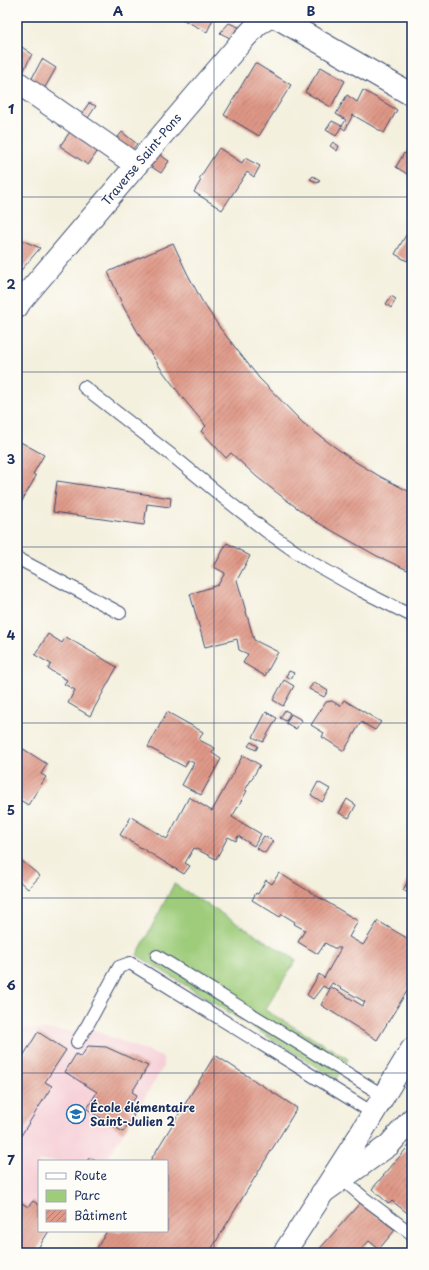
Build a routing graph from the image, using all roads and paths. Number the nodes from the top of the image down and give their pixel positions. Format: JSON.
{"nodes":[{"id":1,"x":270,"y":17,"type":"edge"},
{"id":2,"x":276,"y":17,"type":"edge"},
{"id":3,"x":17,"y":82,"type":"edge"},
{"id":4,"x":412,"y":95,"type":"edge"},
{"id":5,"x":136,"y":165,"type":"junction"},
{"id":6,"x":17,"y":307,"type":"edge"},
{"id":7,"x":84,"y":387,"type":"dead end"},
{"id":8,"x":17,"y":558,"type":"edge"},
{"id":9,"x":120,"y":613,"type":"dead end"},
{"id":10,"x":412,"y":616,"type":"edge"},
{"id":11,"x":157,"y":956,"type":"dead end"},
{"id":12,"x":77,"y":1042,"type":"dead end"},
{"id":13,"x":412,"y":1049,"type":"edge"},
{"id":14,"x":379,"y":1105,"type":"junction"},
{"id":15,"x":412,"y":1119,"type":"edge"},
{"id":16,"x":342,"y":1179,"type":"junction"},
{"id":17,"x":321,"y":1194,"type":"junction"},
{"id":18,"x":412,"y":1234,"type":"edge"},
{"id":19,"x":284,"y":1253,"type":"edge"}],
"edges":[{"from":1,"to":5,"type":"street","name":"Traverse Saint-Pons"},
{"from":2,"to":4,"type":"street"},
{"from":3,"to":5,"type":"street"},
{"from":5,"to":6,"type":"street","name":"Traverse Saint-Pons"},
{"from":7,"to":10,"type":"lane"},
{"from":8,"to":9,"type":"lane"},
{"from":11,"to":14,"type":"lane"},
{"from":12,"to":14,"type":"lane"},
{"from":13,"to":14,"type":"street"},
{"from":14,"to":17,"type":"street"},
{"from":15,"to":16,"type":"street"},
{"from":16,"to":17,"type":"street"},
{"from":16,"to":18,"type":"lane"},
{"from":17,"to":19,"type":"street"}]}
